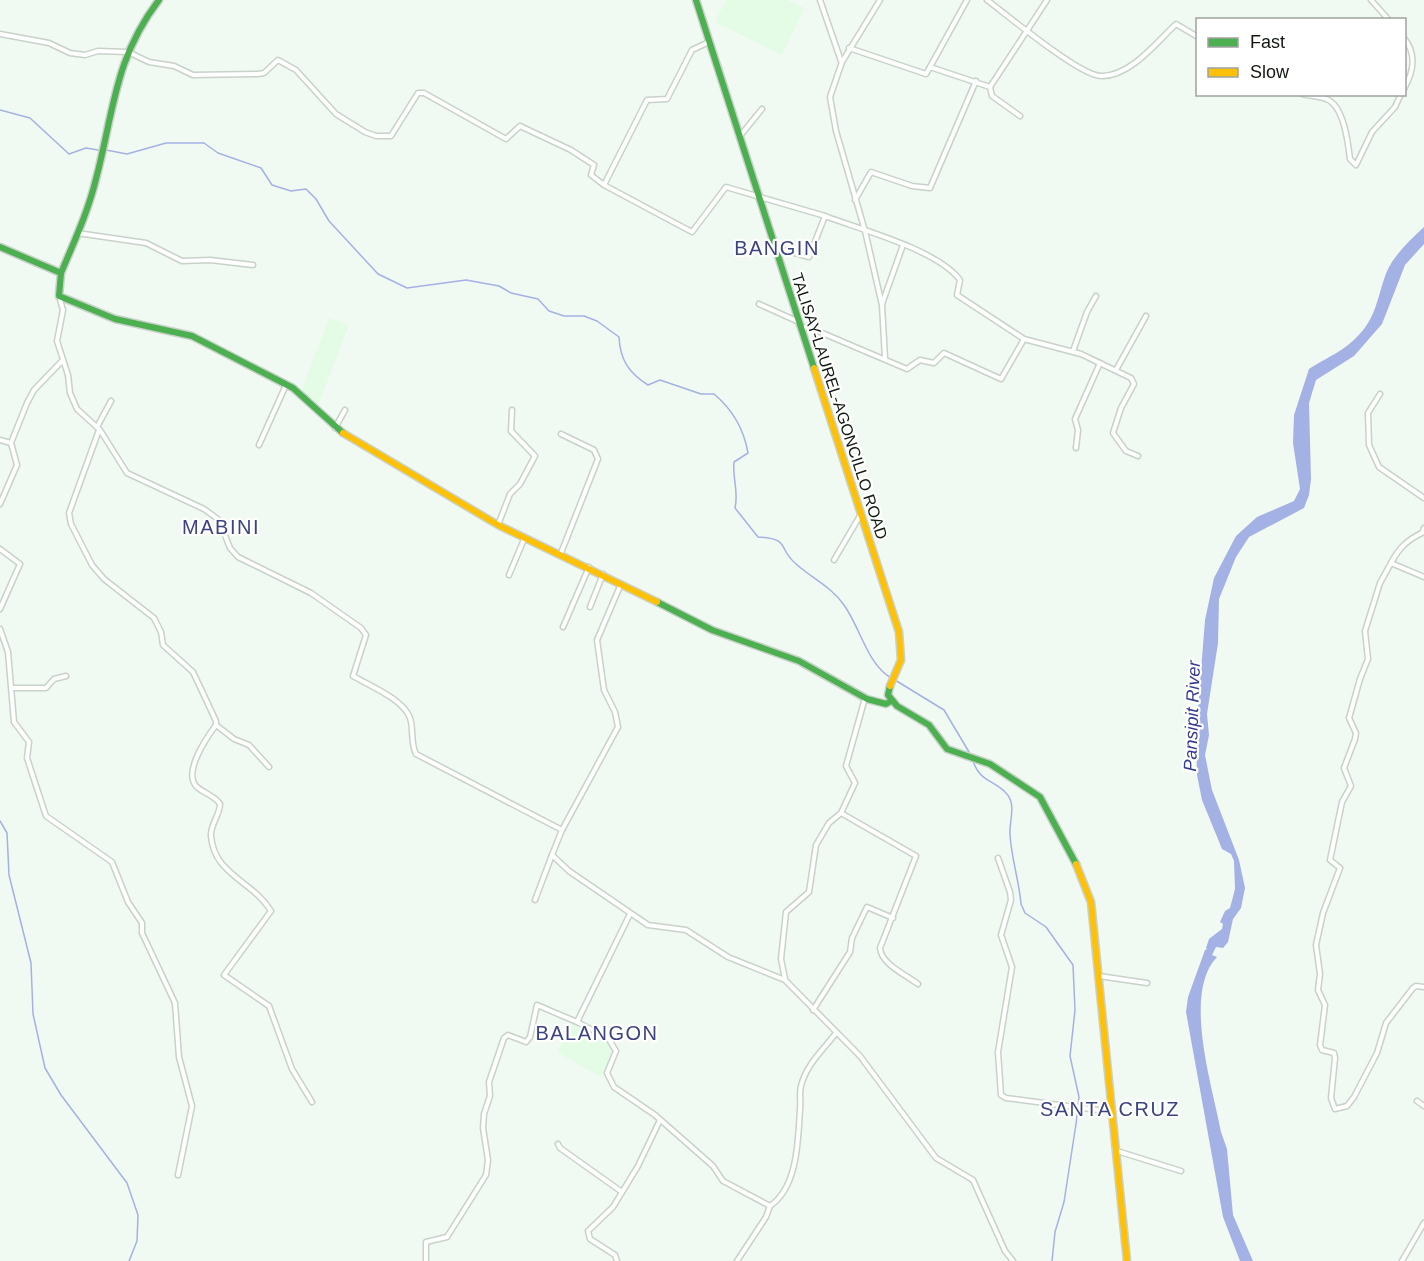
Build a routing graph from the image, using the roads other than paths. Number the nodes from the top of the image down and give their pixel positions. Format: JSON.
{"nodes":[{"id":1,"x":159,"y":0,"type":"edge"},
{"id":2,"x":696,"y":0,"type":"edge"},
{"id":3,"x":820,"y":0,"type":"edge"},
{"id":4,"x":880,"y":0,"type":"edge"},
{"id":5,"x":967,"y":0,"type":"edge"},
{"id":6,"x":987,"y":0,"type":"edge"},
{"id":7,"x":1047,"y":0,"type":"edge"},
{"id":8,"x":1371,"y":0,"type":"edge"},
{"id":9,"x":1387,"y":18,"type":"edge"},
{"id":10,"x":1026,"y":29,"type":"junction"},
{"id":11,"x":0,"y":34,"type":"edge"},
{"id":12,"x":1196,"y":36,"type":"edge"},
{"id":13,"x":1406,"y":40,"type":"edge"},
{"id":14,"x":709,"y":42,"type":"junction"},
{"id":15,"x":849,"y":48,"type":"junction"},
{"id":16,"x":128,"y":51,"type":"junction"},
{"id":17,"x":842,"y":62,"type":"junction"},
{"id":18,"x":930,"y":67,"type":"junction"},
{"id":19,"x":976,"y":81,"type":"junction"},
{"id":20,"x":1406,"y":85,"type":"edge"},
{"id":21,"x":990,"y":87,"type":"junction"},
{"id":22,"x":1312,"y":96,"type":"edge"},
{"id":23,"x":1400,"y":96,"type":"edge"},
{"id":24,"x":762,"y":109,"type":"dead end"},
{"id":25,"x":1020,"y":116,"type":"dead end"},
{"id":26,"x":740,"y":136,"type":"junction"},
{"id":27,"x":604,"y":185,"type":"junction"},
{"id":28,"x":760,"y":198,"type":"junction"},
{"id":29,"x":855,"y":200,"type":"junction"},
{"id":30,"x":825,"y":216,"type":"junction"},
{"id":31,"x":864,"y":231,"type":"junction"},
{"id":32,"x":76,"y":233,"type":"junction"},
{"id":33,"x":903,"y":245,"type":"junction"},
{"id":34,"x":0,"y":247,"type":"edge"},
{"id":35,"x":776,"y":248,"type":"junction"},
{"id":36,"x":253,"y":265,"type":"dead end"},
{"id":37,"x":61,"y":273,"type":"junction"},
{"id":38,"x":59,"y":296,"type":"junction"},
{"id":39,"x":1096,"y":296,"type":"dead end"},
{"id":40,"x":759,"y":304,"type":"dead end"},
{"id":41,"x":882,"y":305,"type":"junction"},
{"id":42,"x":1146,"y":316,"type":"dead end"},
{"id":43,"x":800,"y":325,"type":"junction"},
{"id":44,"x":1024,"y":339,"type":"junction"},
{"id":45,"x":1072,"y":351,"type":"junction"},
{"id":46,"x":885,"y":358,"type":"junction"},
{"id":47,"x":62,"y":361,"type":"junction"},
{"id":48,"x":1100,"y":363,"type":"junction"},
{"id":49,"x":1116,"y":370,"type":"junction"},
{"id":50,"x":286,"y":384,"type":"junction"},
{"id":51,"x":1380,"y":394,"type":"dead end"},
{"id":52,"x":111,"y":401,"type":"dead end"},
{"id":53,"x":345,"y":410,"type":"dead end"},
{"id":54,"x":512,"y":410,"type":"dead end"},
{"id":55,"x":98,"y":428,"type":"junction"},
{"id":56,"x":335,"y":428,"type":"junction"},
{"id":57,"x":561,"y":434,"type":"dead end"},
{"id":58,"x":0,"y":440,"type":"edge"},
{"id":59,"x":11,"y":443,"type":"junction"},
{"id":60,"x":259,"y":445,"type":"dead end"},
{"id":61,"x":1076,"y":447,"type":"dead end"},
{"id":62,"x":1138,"y":456,"type":"dead end"},
{"id":63,"x":1424,"y":498,"type":"edge"},
{"id":64,"x":0,"y":504,"type":"edge"},
{"id":65,"x":861,"y":514,"type":"junction"},
{"id":66,"x":498,"y":525,"type":"junction"},
{"id":67,"x":1424,"y":528,"type":"edge"},
{"id":68,"x":526,"y":537,"type":"junction"},
{"id":69,"x":0,"y":549,"type":"edge"},
{"id":70,"x":561,"y":553,"type":"junction"},
{"id":71,"x":834,"y":560,"type":"dead end"},
{"id":72,"x":1391,"y":563,"type":"junction"},
{"id":73,"x":589,"y":567,"type":"junction"},
{"id":74,"x":603,"y":574,"type":"junction"},
{"id":75,"x":510,"y":575,"type":"dead end"},
{"id":76,"x":1424,"y":577,"type":"edge"},
{"id":77,"x":621,"y":584,"type":"junction"},
{"id":78,"x":590,"y":607,"type":"dead end"},
{"id":79,"x":0,"y":609,"type":"edge"},
{"id":80,"x":563,"y":627,"type":"dead end"},
{"id":81,"x":0,"y":629,"type":"edge"},
{"id":82,"x":66,"y":676,"type":"dead end"},
{"id":83,"x":12,"y":688,"type":"junction"},
{"id":84,"x":865,"y":698,"type":"junction"},
{"id":85,"x":891,"y":701,"type":"junction"},
{"id":86,"x":216,"y":725,"type":"junction"},
{"id":87,"x":270,"y":768,"type":"dead end"},
{"id":88,"x":841,"y":813,"type":"junction"},
{"id":89,"x":562,"y":830,"type":"junction"},
{"id":90,"x":552,"y":855,"type":"junction"},
{"id":91,"x":998,"y":858,"type":"dead end"},
{"id":92,"x":535,"y":900,"type":"dead end"},
{"id":93,"x":630,"y":914,"type":"junction"},
{"id":94,"x":893,"y":918,"type":"junction"},
{"id":95,"x":1099,"y":976,"type":"junction"},
{"id":96,"x":785,"y":980,"type":"junction"},
{"id":97,"x":1147,"y":983,"type":"dead end"},
{"id":98,"x":918,"y":984,"type":"dead end"},
{"id":99,"x":1424,"y":987,"type":"edge"},
{"id":100,"x":813,"y":1010,"type":"junction"},
{"id":101,"x":578,"y":1022,"type":"junction"},
{"id":102,"x":836,"y":1033,"type":"junction"},
{"id":103,"x":1417,"y":1101,"type":"dead end"},
{"id":104,"x":312,"y":1102,"type":"dead end"},
{"id":105,"x":1424,"y":1106,"type":"edge"},
{"id":106,"x":1113,"y":1112,"type":"junction"},
{"id":107,"x":660,"y":1120,"type":"junction"},
{"id":108,"x":558,"y":1144,"type":"dead end"},
{"id":109,"x":1117,"y":1151,"type":"junction"},
{"id":110,"x":1181,"y":1171,"type":"dead end"},
{"id":111,"x":178,"y":1175,"type":"dead end"},
{"id":112,"x":622,"y":1192,"type":"junction"},
{"id":113,"x":770,"y":1206,"type":"junction"},
{"id":114,"x":1424,"y":1223,"type":"edge"},
{"id":115,"x":426,"y":1261,"type":"edge"},
{"id":116,"x":617,"y":1261,"type":"edge"},
{"id":117,"x":737,"y":1261,"type":"edge"},
{"id":118,"x":1014,"y":1261,"type":"edge"},
{"id":119,"x":1127,"y":1261,"type":"edge"},
{"id":120,"x":1402,"y":1261,"type":"edge"}],
"edges":[{"from":1,"to":16,"type":"main road"},
{"from":2,"to":14,"type":"main road","name":"TALISAY-LAUREL-AGONCILLO ROAD"},
{"from":3,"to":17,"type":"street"},
{"from":4,"to":15,"type":"street"},
{"from":5,"to":18,"type":"street"},
{"from":6,"to":10,"type":"street"},
{"from":7,"to":10,"type":"street"},
{"from":8,"to":9,"type":"street"},
{"from":10,"to":12,"type":"street"},
{"from":10,"to":21,"type":"street"},
{"from":11,"to":16,"type":"street"},
{"from":13,"to":20,"type":"street"},
{"from":14,"to":26,"type":"main road","name":"TALISAY-LAUREL-AGONCILLO ROAD"},
{"from":14,"to":27,"type":"street"},
{"from":15,"to":17,"type":"street"},
{"from":15,"to":18,"type":"street"},
{"from":16,"to":27,"type":"street"},
{"from":16,"to":32,"type":"main road"},
{"from":17,"to":29,"type":"street"},
{"from":18,"to":19,"type":"street"},
{"from":19,"to":21,"type":"street"},
{"from":19,"to":29,"type":"street"},
{"from":21,"to":25,"type":"street"},
{"from":22,"to":23,"type":"street"},
{"from":24,"to":26,"type":"street"},
{"from":26,"to":28,"type":"main road","name":"TALISAY-LAUREL-AGONCILLO ROAD"},
{"from":27,"to":28,"type":"street"},
{"from":28,"to":30,"type":"street"},
{"from":28,"to":35,"type":"main road","name":"TALISAY-LAUREL-AGONCILLO ROAD"},
{"from":29,"to":31,"type":"street"},
{"from":30,"to":31,"type":"street"},
{"from":30,"to":35,"type":"street"},
{"from":31,"to":33,"type":"street"},
{"from":31,"to":41,"type":"street"},
{"from":32,"to":36,"type":"street"},
{"from":32,"to":37,"type":"main road"},
{"from":33,"to":41,"type":"street"},
{"from":33,"to":44,"type":"street"},
{"from":34,"to":37,"type":"main road"},
{"from":35,"to":43,"type":"main road","name":"TALISAY-LAUREL-AGONCILLO ROAD"},
{"from":37,"to":38,"type":"main road"},
{"from":38,"to":47,"type":"street"},
{"from":38,"to":50,"type":"main road"},
{"from":39,"to":45,"type":"street"},
{"from":40,"to":43,"type":"street"},
{"from":41,"to":46,"type":"street"},
{"from":42,"to":49,"type":"street"},
{"from":43,"to":46,"type":"street"},
{"from":43,"to":65,"type":"main road","name":"TALISAY-LAUREL-AGONCILLO ROAD"},
{"from":44,"to":45,"type":"street"},
{"from":44,"to":46,"type":"street"},
{"from":45,"to":48,"type":"street"},
{"from":47,"to":55,"type":"street"},
{"from":47,"to":59,"type":"street"},
{"from":48,"to":49,"type":"street"},
{"from":48,"to":61,"type":"street"},
{"from":49,"to":62,"type":"street"},
{"from":50,"to":56,"type":"main road"},
{"from":50,"to":60,"type":"street"},
{"from":51,"to":63,"type":"street"},
{"from":52,"to":55,"type":"street"},
{"from":53,"to":56,"type":"street"},
{"from":54,"to":66,"type":"street"},
{"from":55,"to":86,"type":"street"},
{"from":55,"to":89,"type":"street"},
{"from":56,"to":66,"type":"main road"},
{"from":57,"to":70,"type":"street"},
{"from":58,"to":59,"type":"street"},
{"from":59,"to":64,"type":"street"},
{"from":65,"to":71,"type":"street"},
{"from":65,"to":85,"type":"main road","name":"TALISAY-LAUREL-AGONCILLO ROAD"},
{"from":66,"to":68,"type":"main road"},
{"from":67,"to":72,"type":"street"},
{"from":68,"to":70,"type":"main road"},
{"from":68,"to":75,"type":"street"},
{"from":69,"to":79,"type":"street"},
{"from":70,"to":73,"type":"main road"},
{"from":72,"to":76,"type":"street"},
{"from":72,"to":99,"type":"street"},
{"from":73,"to":74,"type":"main road"},
{"from":73,"to":80,"type":"street"},
{"from":74,"to":77,"type":"main road"},
{"from":74,"to":78,"type":"street"},
{"from":77,"to":84,"type":"main road"},
{"from":77,"to":89,"type":"street"},
{"from":81,"to":83,"type":"street"},
{"from":82,"to":83,"type":"street"},
{"from":83,"to":111,"type":"street"},
{"from":84,"to":85,"type":"main road"},
{"from":84,"to":88,"type":"street"},
{"from":85,"to":95,"type":"main road"},
{"from":86,"to":87,"type":"street"},
{"from":86,"to":104,"type":"street"},
{"from":88,"to":94,"type":"street"},
{"from":88,"to":96,"type":"street"},
{"from":89,"to":90,"type":"street"},
{"from":90,"to":92,"type":"street"},
{"from":90,"to":93,"type":"street"},
{"from":91,"to":106,"type":"street"},
{"from":93,"to":96,"type":"street"},
{"from":93,"to":101,"type":"street"},
{"from":94,"to":98,"type":"street"},
{"from":94,"to":100,"type":"street"},
{"from":95,"to":97,"type":"street"},
{"from":95,"to":106,"type":"main road"},
{"from":96,"to":100,"type":"street"},
{"from":100,"to":102,"type":"street"},
{"from":101,"to":107,"type":"street"},
{"from":101,"to":115,"type":"street"},
{"from":102,"to":113,"type":"street"},
{"from":102,"to":118,"type":"street"},
{"from":103,"to":105,"type":"street"},
{"from":106,"to":109,"type":"main road"},
{"from":107,"to":112,"type":"street"},
{"from":107,"to":113,"type":"street"},
{"from":108,"to":112,"type":"street"},
{"from":109,"to":110,"type":"street"},
{"from":109,"to":119,"type":"main road"},
{"from":112,"to":116,"type":"street"},
{"from":113,"to":117,"type":"street"},
{"from":114,"to":120,"type":"street"}]}
